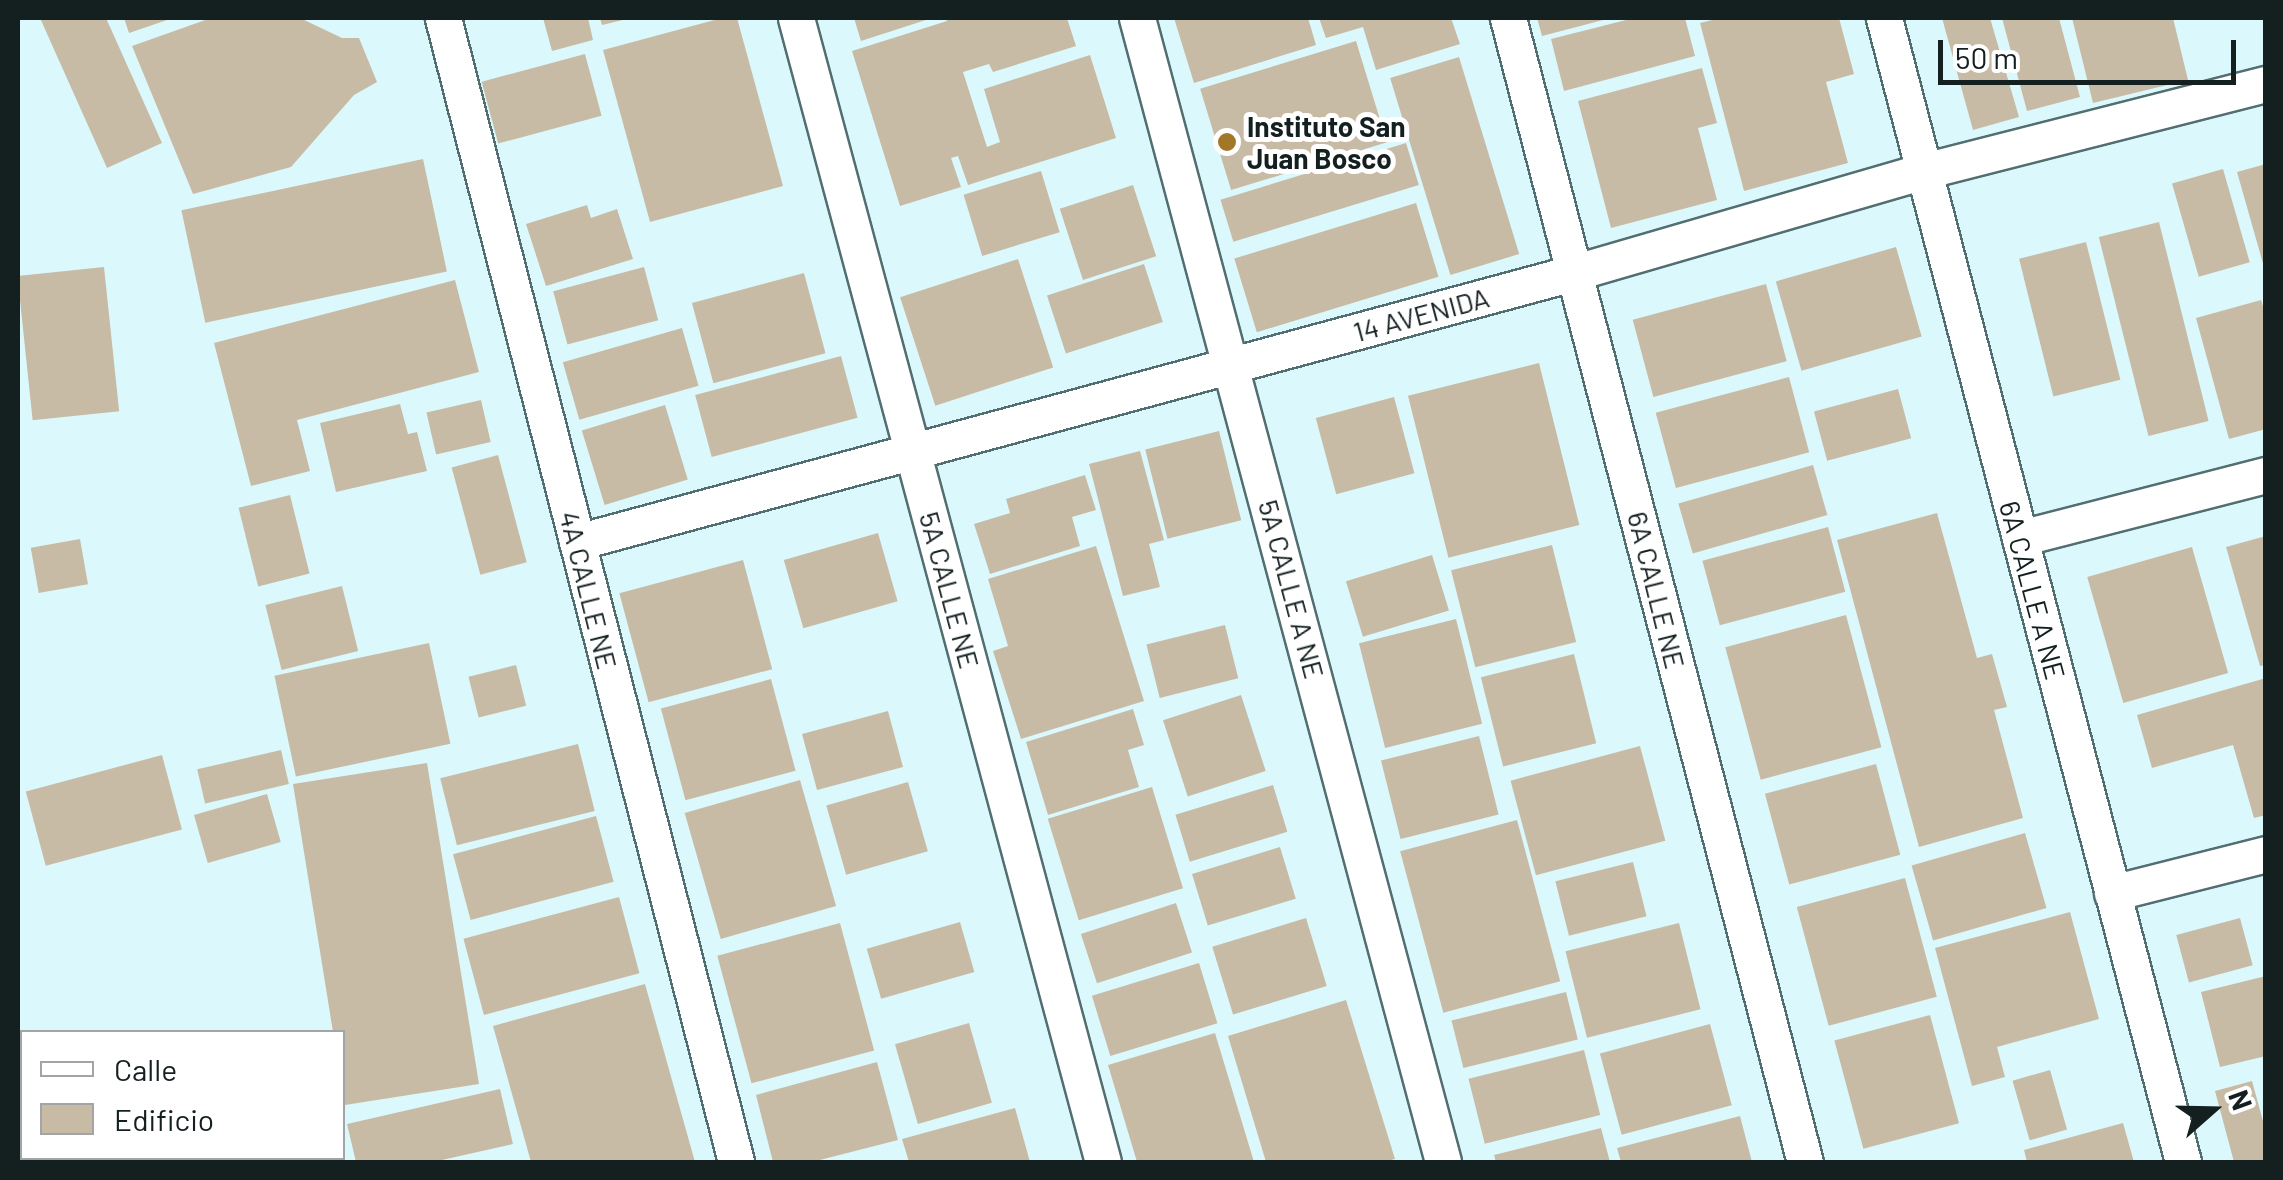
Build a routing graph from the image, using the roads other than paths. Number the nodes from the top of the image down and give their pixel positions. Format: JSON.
{"nodes":[{"id":1,"x":443,"y":18,"type":"edge"},
{"id":2,"x":796,"y":18,"type":"edge"},
{"id":3,"x":1137,"y":18,"type":"edge"},
{"id":4,"x":1508,"y":18,"type":"edge"},
{"id":5,"x":1884,"y":18,"type":"edge"},
{"id":6,"x":2266,"y":84,"type":"edge"},
{"id":7,"x":1924,"y":171,"type":"junction"},
{"id":8,"x":1576,"y":272,"type":"junction"},
{"id":9,"x":1232,"y":365,"type":"junction"},
{"id":10,"x":913,"y":451,"type":"junction"},
{"id":11,"x":2266,"y":475,"type":"edge"},
{"id":12,"x":2020,"y":538,"type":"junction"},
{"id":13,"x":577,"y":542,"type":"junction"},
{"id":14,"x":2266,"y":854,"type":"edge"},
{"id":15,"x":2112,"y":893,"type":"junction"},
{"id":16,"x":736,"y":1162,"type":"edge"},
{"id":17,"x":1104,"y":1162,"type":"edge"},
{"id":18,"x":1443,"y":1162,"type":"edge"},
{"id":19,"x":1805,"y":1162,"type":"edge"},
{"id":20,"x":2183,"y":1162,"type":"edge"}],
"edges":[{"from":1,"to":13,"type":"street","name":"4A CALLE NE"},
{"from":2,"to":10,"type":"street","name":"5A CALLE NE"},
{"from":3,"to":9,"type":"street","name":"5A CALLE A NE"},
{"from":4,"to":8,"type":"street","name":"6A CALLE NE"},
{"from":5,"to":7,"type":"street","name":"6A CALLE A NE"},
{"from":6,"to":7,"type":"street","name":"14 AVENIDA"},
{"from":7,"to":8,"type":"street","name":"14 AVENIDA"},
{"from":7,"to":12,"type":"street","name":"6A CALLE A NE"},
{"from":8,"to":9,"type":"street","name":"14 AVENIDA"},
{"from":8,"to":19,"type":"street","name":"6A CALLE NE"},
{"from":9,"to":10,"type":"street","name":"14 AVENIDA"},
{"from":9,"to":18,"type":"street","name":"5A CALLE A NE"},
{"from":10,"to":13,"type":"street","name":"14 AVENIDA"},
{"from":10,"to":17,"type":"street","name":"5A CALLE NE"},
{"from":11,"to":12,"type":"street"},
{"from":12,"to":15,"type":"street","name":"6A CALLE A NE"},
{"from":13,"to":16,"type":"street","name":"4A CALLE NE"},
{"from":14,"to":15,"type":"street"},
{"from":15,"to":20,"type":"street","name":"6A CALLE A NE"}]}
